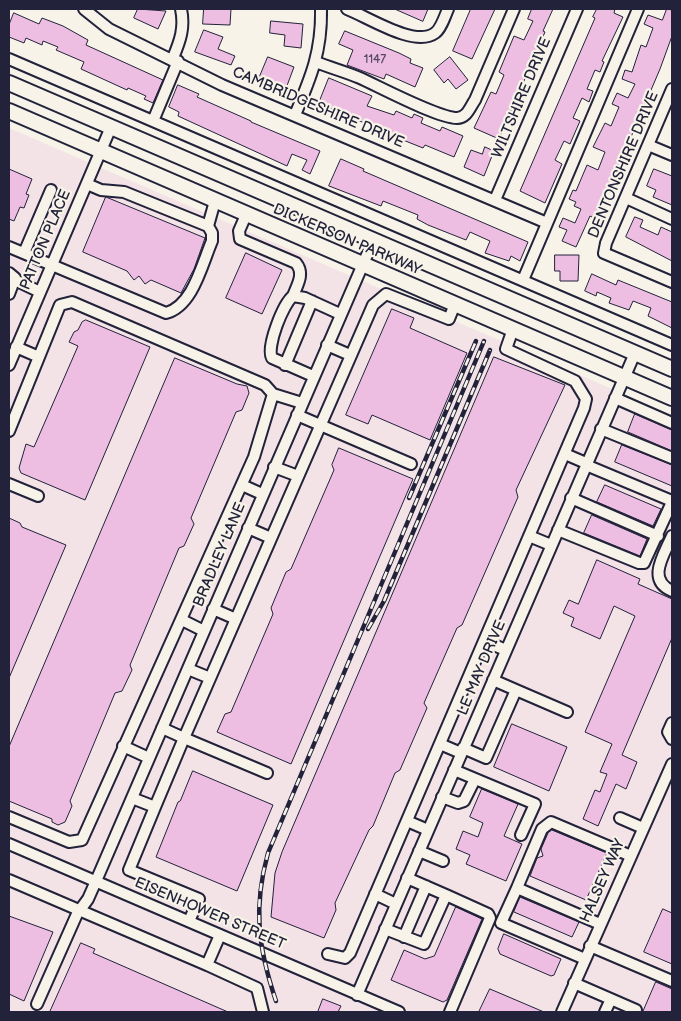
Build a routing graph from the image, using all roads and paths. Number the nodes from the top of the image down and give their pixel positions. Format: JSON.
{"nodes":[{"id":1,"x":84,"y":9,"type":"edge"},
{"id":2,"x":181,"y":9,"type":"edge"},
{"id":3,"x":321,"y":9,"type":"edge"},
{"id":4,"x":347,"y":9,"type":"edge"},
{"id":5,"x":448,"y":9,"type":"edge"},
{"id":6,"x":514,"y":9,"type":"edge"},
{"id":7,"x":577,"y":9,"type":"edge"},
{"id":8,"x":638,"y":9,"type":"edge"},
{"id":9,"x":9,"y":59,"type":"edge"},
{"id":10,"x":176,"y":60,"type":"junction"},
{"id":11,"x":316,"y":62,"type":"junction"},
{"id":12,"x":9,"y":83,"type":"edge"},
{"id":13,"x":672,"y":91,"type":"edge"},
{"id":14,"x":9,"y":112,"type":"edge"},
{"id":15,"x":295,"y":115,"type":"junction"},
{"id":16,"x":153,"y":121,"type":"junction"},
{"id":17,"x":111,"y":127,"type":"junction"},
{"id":18,"x":648,"y":145,"type":"junction"},
{"id":19,"x":101,"y":151,"type":"junction"},
{"id":20,"x":672,"y":155,"type":"edge"},
{"id":21,"x":87,"y":184,"type":"junction"},
{"id":22,"x":51,"y":190,"type":"dead end"},
{"id":23,"x":626,"y":198,"type":"junction"},
{"id":24,"x":495,"y":200,"type":"junction"},
{"id":25,"x":215,"y":202,"type":"junction"},
{"id":26,"x":246,"y":215,"type":"junction"},
{"id":27,"x":672,"y":219,"type":"edge"},
{"id":28,"x":547,"y":223,"type":"junction"},
{"id":29,"x":208,"y":226,"type":"junction"},
{"id":30,"x":373,"y":241,"type":"junction"},
{"id":31,"x":9,"y":247,"type":"edge"},
{"id":32,"x":24,"y":253,"type":"junction"},
{"id":33,"x":362,"y":263,"type":"junction"},
{"id":34,"x":52,"y":265,"type":"junction"},
{"id":35,"x":12,"y":277,"type":"edge"},
{"id":36,"x":523,"y":280,"type":"junction"},
{"id":37,"x":672,"y":282,"type":"edge"},
{"id":38,"x":40,"y":292,"type":"junction"},
{"id":39,"x":9,"y":294,"type":"edge"},
{"id":40,"x":293,"y":296,"type":"junction"},
{"id":41,"x":312,"y":301,"type":"junction"},
{"id":42,"x":455,"y":304,"type":"junction"},
{"id":43,"x":340,"y":314,"type":"junction"},
{"id":44,"x":513,"y":329,"type":"junction"},
{"id":45,"x":327,"y":345,"type":"junction"},
{"id":46,"x":672,"y":345,"type":"edge"},
{"id":47,"x":16,"y":347,"type":"junction"},
{"id":48,"x":635,"y":353,"type":"junction"},
{"id":49,"x":350,"y":355,"type":"junction"},
{"id":50,"x":39,"y":357,"type":"junction"},
{"id":51,"x":9,"y":365,"type":"edge"},
{"id":52,"x":285,"y":365,"type":"junction"},
{"id":53,"x":672,"y":369,"type":"edge"},
{"id":54,"x":313,"y":376,"type":"junction"},
{"id":55,"x":624,"y":378,"type":"junction"},
{"id":56,"x":273,"y":394,"type":"junction"},
{"id":57,"x":616,"y":398,"type":"junction"},
{"id":58,"x":672,"y":398,"type":"edge"},
{"id":59,"x":302,"y":403,"type":"junction"},
{"id":60,"x":297,"y":415,"type":"junction"},
{"id":61,"x":11,"y":417,"type":"edge"},
{"id":62,"x":672,"y":422,"type":"edge"},
{"id":63,"x":320,"y":425,"type":"junction"},
{"id":64,"x":601,"y":429,"type":"junction"},
{"id":65,"x":9,"y":431,"type":"edge"},
{"id":66,"x":565,"y":454,"type":"junction"},
{"id":67,"x":672,"y":458,"type":"edge"},
{"id":68,"x":411,"y":464,"type":"dead end"},
{"id":69,"x":586,"y":464,"type":"junction"},
{"id":70,"x":274,"y":467,"type":"junction"},
{"id":71,"x":298,"y":476,"type":"junction"},
{"id":72,"x":9,"y":484,"type":"edge"},
{"id":73,"x":242,"y":485,"type":"junction"},
{"id":74,"x":262,"y":494,"type":"junction"},
{"id":75,"x":38,"y":496,"type":"dead end"},
{"id":76,"x":571,"y":498,"type":"junction"},
{"id":77,"x":672,"y":501,"type":"edge"},
{"id":78,"x":248,"y":528,"type":"junction"},
{"id":79,"x":558,"y":530,"type":"junction"},
{"id":80,"x":529,"y":536,"type":"junction"},
{"id":81,"x":658,"y":536,"type":"junction"},
{"id":82,"x":672,"y":536,"type":"edge"},
{"id":83,"x":271,"y":538,"type":"junction"},
{"id":84,"x":551,"y":545,"type":"junction"},
{"id":85,"x":672,"y":591,"type":"edge"},
{"id":86,"x":213,"y":609,"type":"junction"},
{"id":87,"x":236,"y":619,"type":"junction"},
{"id":88,"x":182,"y":620,"type":"junction"},
{"id":89,"x":204,"y":631,"type":"junction"},
{"id":90,"x":484,"y":641,"type":"junction"},
{"id":91,"x":506,"y":650,"type":"junction"},
{"id":92,"x":188,"y":668,"type":"junction"},
{"id":93,"x":210,"y":678,"type":"junction"},
{"id":94,"x":493,"y":680,"type":"junction"},
{"id":95,"x":516,"y":690,"type":"junction"},
{"id":96,"x":567,"y":712,"type":"dead end"},
{"id":97,"x":672,"y":723,"type":"edge"},
{"id":98,"x":162,"y":728,"type":"junction"},
{"id":99,"x":184,"y":738,"type":"junction"},
{"id":100,"x":672,"y":739,"type":"edge"},
{"id":101,"x":440,"y":744,"type":"junction"},
{"id":102,"x":123,"y":746,"type":"junction"},
{"id":103,"x":462,"y":751,"type":"junction"},
{"id":104,"x":150,"y":758,"type":"junction"},
{"id":105,"x":672,"y":766,"type":"edge"},
{"id":106,"x":454,"y":770,"type":"junction"},
{"id":107,"x":267,"y":773,"type":"dead end"},
{"id":108,"x":475,"y":779,"type":"junction"},
{"id":109,"x":442,"y":797,"type":"junction"},
{"id":110,"x":132,"y":798,"type":"junction"},
{"id":111,"x":155,"y":807,"type":"junction"},
{"id":112,"x":9,"y":817,"type":"edge"},
{"id":113,"x":620,"y":818,"type":"dead end"},
{"id":114,"x":407,"y":821,"type":"junction"},
{"id":115,"x":643,"y":828,"type":"junction"},
{"id":116,"x":428,"y":830,"type":"junction"},
{"id":117,"x":521,"y":835,"type":"dead end"},
{"id":118,"x":9,"y":844,"type":"edge"},
{"id":119,"x":419,"y":850,"type":"junction"},
{"id":120,"x":631,"y":856,"type":"junction"},
{"id":121,"x":443,"y":861,"type":"dead end"},
{"id":122,"x":408,"y":878,"type":"junction"},
{"id":123,"x":9,"y":880,"type":"edge"},
{"id":124,"x":96,"y":881,"type":"junction"},
{"id":125,"x":426,"y":886,"type":"junction"},
{"id":126,"x":517,"y":888,"type":"junction"},
{"id":127,"x":375,"y":894,"type":"junction"},
{"id":128,"x":446,"y":895,"type":"junction"},
{"id":129,"x":396,"y":904,"type":"junction"},
{"id":130,"x":80,"y":910,"type":"junction"},
{"id":131,"x":189,"y":922,"type":"junction"},
{"id":132,"x":600,"y":924,"type":"junction"},
{"id":133,"x":385,"y":929,"type":"junction"},
{"id":134,"x":220,"y":935,"type":"junction"},
{"id":135,"x":404,"y":937,"type":"junction"},
{"id":136,"x":590,"y":946,"type":"junction"},
{"id":137,"x":328,"y":954,"type":"dead end"},
{"id":138,"x":585,"y":959,"type":"junction"},
{"id":139,"x":207,"y":965,"type":"junction"},
{"id":140,"x":672,"y":981,"type":"edge"},
{"id":141,"x":574,"y":983,"type":"junction"},
{"id":142,"x":357,"y":995,"type":"junction"},
{"id":143,"x":611,"y":999,"type":"junction"},
{"id":144,"x":38,"y":1004,"type":"dead end"},
{"id":145,"x":263,"y":1012,"type":"edge"},
{"id":146,"x":399,"y":1012,"type":"edge"},
{"id":147,"x":450,"y":1012,"type":"edge"},
{"id":148,"x":562,"y":1012,"type":"edge"},
{"id":149,"x":605,"y":1012,"type":"edge"},
{"id":150,"x":635,"y":1012,"type":"edge"}],
"edges":[{"from":1,"to":10,"type":"street","name":"CAMBRIDGESHIRE DRIVE"},
{"from":2,"to":10,"type":"street"},
{"from":3,"to":11,"type":"street"},
{"from":4,"to":5,"type":"street"},
{"from":6,"to":11,"type":"street"},
{"from":7,"to":24,"type":"street","name":"WILTSHIRE DRIVE"},
{"from":8,"to":28,"type":"street"},
{"from":9,"to":16,"type":"street"},
{"from":10,"to":15,"type":"street","name":"CAMBRIDGESHIRE DRIVE"},
{"from":10,"to":16,"type":"street"},
{"from":11,"to":15,"type":"street"},
{"from":12,"to":17,"type":"main road","name":"DICKERSON PARKWAY"},
{"from":13,"to":18,"type":"street","name":"DENTONSHIRE DRIVE"},
{"from":14,"to":19,"type":"main road","name":"DICKERSON PARKWAY"},
{"from":15,"to":24,"type":"street","name":"CAMBRIDGESHIRE DRIVE"},
{"from":16,"to":36,"type":"street"},
{"from":17,"to":19,"type":"street","name":"PATTON PLACE"},
{"from":17,"to":30,"type":"main road","name":"DICKERSON PARKWAY"},
{"from":18,"to":20,"type":"street"},
{"from":18,"to":23,"type":"street","name":"DENTONSHIRE DRIVE"},
{"from":19,"to":21,"type":"street","name":"PATTON PLACE"},
{"from":19,"to":25,"type":"main road","name":"DICKERSON PARKWAY"},
{"from":21,"to":29,"type":"street"},
{"from":21,"to":34,"type":"street","name":"PATTON PLACE"},
{"from":22,"to":32,"type":"street"},
{"from":23,"to":27,"type":"street"},
{"from":23,"to":37,"type":"street","name":"DENTONSHIRE DRIVE"},
{"from":24,"to":28,"type":"street","name":"CAMBRIDGESHIRE DRIVE"},
{"from":25,"to":26,"type":"main road","name":"DICKERSON PARKWAY"},
{"from":25,"to":29,"type":"street"},
{"from":26,"to":33,"type":"main road","name":"DICKERSON PARKWAY"},
{"from":26,"to":40,"type":"street"},
{"from":28,"to":36,"type":"street"},
{"from":29,"to":34,"type":"street"},
{"from":30,"to":33,"type":"street","name":"BRADLEY LANE"},
{"from":30,"to":48,"type":"main road","name":"DICKERSON PARKWAY"},
{"from":31,"to":32,"type":"street"},
{"from":32,"to":34,"type":"street"},
{"from":33,"to":42,"type":"main road","name":"DICKERSON PARKWAY"},
{"from":33,"to":43,"type":"street","name":"BRADLEY LANE"},
{"from":34,"to":38,"type":"street","name":"PATTON PLACE"},
{"from":35,"to":38,"type":"street"},
{"from":35,"to":39,"type":"street"},
{"from":36,"to":46,"type":"street"},
{"from":38,"to":47,"type":"street","name":"PATTON PLACE"},
{"from":40,"to":41,"type":"street"},
{"from":40,"to":52,"type":"street"},
{"from":41,"to":43,"type":"street"},
{"from":41,"to":52,"type":"street"},
{"from":42,"to":44,"type":"main road","name":"DICKERSON PARKWAY"},
{"from":42,"to":49,"type":"street"},
{"from":43,"to":45,"type":"street","name":"BRADLEY LANE"},
{"from":44,"to":55,"type":"main road","name":"DICKERSON PARKWAY"},
{"from":44,"to":66,"type":"street"},
{"from":45,"to":49,"type":"street"},
{"from":45,"to":54,"type":"street","name":"BRADLEY LANE"},
{"from":47,"to":50,"type":"street"},
{"from":47,"to":51,"type":"street","name":"PATTON PLACE"},
{"from":48,"to":53,"type":"main road","name":"DICKERSON PARKWAY"},
{"from":48,"to":55,"type":"street","name":"LE MAY DRIVE"},
{"from":49,"to":63,"type":"street"},
{"from":50,"to":56,"type":"street"},
{"from":50,"to":61,"type":"street"},
{"from":52,"to":54,"type":"street"},
{"from":54,"to":59,"type":"street","name":"BRADLEY LANE"},
{"from":55,"to":57,"type":"street","name":"LE MAY DRIVE"},
{"from":55,"to":58,"type":"main road","name":"DICKERSON PARKWAY"},
{"from":56,"to":59,"type":"street"},
{"from":56,"to":73,"type":"street"},
{"from":57,"to":62,"type":"street"},
{"from":57,"to":64,"type":"street","name":"LE MAY DRIVE"},
{"from":59,"to":60,"type":"street","name":"BRADLEY LANE"},
{"from":60,"to":63,"type":"street"},
{"from":60,"to":70,"type":"street","name":"BRADLEY LANE"},
{"from":61,"to":65,"type":"street"},
{"from":63,"to":68,"type":"street"},
{"from":63,"to":71,"type":"street"},
{"from":64,"to":67,"type":"street"},
{"from":64,"to":69,"type":"street","name":"LE MAY DRIVE"},
{"from":66,"to":69,"type":"street"},
{"from":66,"to":80,"type":"street"},
{"from":69,"to":76,"type":"street","name":"LE MAY DRIVE"},
{"from":69,"to":77,"type":"street"},
{"from":70,"to":71,"type":"street"},
{"from":70,"to":74,"type":"street","name":"BRADLEY LANE"},
{"from":71,"to":83,"type":"street"},
{"from":72,"to":75,"type":"street"},
{"from":73,"to":74,"type":"street"},
{"from":73,"to":88,"type":"street"},
{"from":74,"to":78,"type":"street","name":"BRADLEY LANE"},
{"from":76,"to":79,"type":"street","name":"LE MAY DRIVE"},
{"from":76,"to":81,"type":"street"},
{"from":77,"to":81,"type":"street"},
{"from":78,"to":83,"type":"street"},
{"from":78,"to":86,"type":"street","name":"BRADLEY LANE"},
{"from":79,"to":81,"type":"street"},
{"from":79,"to":84,"type":"street","name":"LE MAY DRIVE"},
{"from":80,"to":84,"type":"street"},
{"from":80,"to":90,"type":"street"},
{"from":82,"to":85,"type":"street"},
{"from":83,"to":87,"type":"street"},
{"from":84,"to":91,"type":"street","name":"LE MAY DRIVE"},
{"from":86,"to":87,"type":"street"},
{"from":86,"to":89,"type":"street","name":"BRADLEY LANE"},
{"from":87,"to":93,"type":"street"},
{"from":88,"to":89,"type":"street"},
{"from":88,"to":102,"type":"street"},
{"from":89,"to":92,"type":"street","name":"BRADLEY LANE"},
{"from":90,"to":91,"type":"street"},
{"from":90,"to":101,"type":"street"},
{"from":91,"to":94,"type":"street","name":"LE MAY DRIVE"},
{"from":92,"to":93,"type":"street"},
{"from":92,"to":98,"type":"street","name":"BRADLEY LANE"},
{"from":93,"to":99,"type":"street"},
{"from":94,"to":95,"type":"street"},
{"from":94,"to":103,"type":"street","name":"LE MAY DRIVE"},
{"from":95,"to":96,"type":"street"},
{"from":95,"to":103,"type":"street"},
{"from":97,"to":100,"type":"street"},
{"from":98,"to":99,"type":"street"},
{"from":98,"to":104,"type":"street","name":"BRADLEY LANE"},
{"from":99,"to":107,"type":"street"},
{"from":99,"to":111,"type":"street"},
{"from":101,"to":103,"type":"street"},
{"from":101,"to":114,"type":"street"},
{"from":102,"to":104,"type":"street"},
{"from":102,"to":112,"type":"street"},
{"from":103,"to":106,"type":"street","name":"LE MAY DRIVE"},
{"from":104,"to":110,"type":"street","name":"BRADLEY LANE"},
{"from":105,"to":115,"type":"street","name":"HALSEY WAY"},
{"from":106,"to":108,"type":"street"},
{"from":106,"to":109,"type":"street","name":"LE MAY DRIVE"},
{"from":108,"to":109,"type":"street"},
{"from":108,"to":117,"type":"street"},
{"from":109,"to":116,"type":"street","name":"LE MAY DRIVE"},
{"from":110,"to":111,"type":"street"},
{"from":110,"to":124,"type":"street","name":"BRADLEY LANE"},
{"from":111,"to":131,"type":"street"},
{"from":113,"to":115,"type":"street"},
{"from":114,"to":116,"type":"street"},
{"from":114,"to":127,"type":"street"},
{"from":115,"to":120,"type":"street","name":"HALSEY WAY"},
{"from":116,"to":119,"type":"street","name":"LE MAY DRIVE"},
{"from":118,"to":124,"type":"street","name":"EISENHOWER STREET"},
{"from":119,"to":121,"type":"street"},
{"from":119,"to":122,"type":"street","name":"LE MAY DRIVE"},
{"from":120,"to":126,"type":"street"},
{"from":120,"to":132,"type":"street","name":"HALSEY WAY"},
{"from":122,"to":125,"type":"street"},
{"from":122,"to":129,"type":"street","name":"LE MAY DRIVE"},
{"from":123,"to":130,"type":"street"},
{"from":124,"to":130,"type":"street","name":"BRADLEY LANE"},
{"from":124,"to":131,"type":"street","name":"EISENHOWER STREET"},
{"from":125,"to":128,"type":"street"},
{"from":125,"to":135,"type":"street"},
{"from":126,"to":132,"type":"street"},
{"from":126,"to":138,"type":"street"},
{"from":127,"to":129,"type":"street"},
{"from":127,"to":137,"type":"street"},
{"from":128,"to":135,"type":"street"},
{"from":128,"to":147,"type":"street"},
{"from":129,"to":133,"type":"street","name":"LE MAY DRIVE"},
{"from":130,"to":139,"type":"street"},
{"from":130,"to":144,"type":"street","name":"BRADLEY LANE"},
{"from":131,"to":134,"type":"street","name":"EISENHOWER STREET"},
{"from":132,"to":136,"type":"street","name":"HALSEY WAY"},
{"from":133,"to":135,"type":"street"},
{"from":133,"to":142,"type":"street","name":"LE MAY DRIVE"},
{"from":134,"to":139,"type":"street"},
{"from":134,"to":142,"type":"street","name":"EISENHOWER STREET"},
{"from":136,"to":138,"type":"street","name":"HALSEY WAY"},
{"from":136,"to":140,"type":"street"},
{"from":138,"to":141,"type":"street","name":"HALSEY WAY"},
{"from":139,"to":145,"type":"street"},
{"from":141,"to":143,"type":"street"},
{"from":141,"to":148,"type":"street","name":"HALSEY WAY"},
{"from":142,"to":146,"type":"street","name":"EISENHOWER STREET"},
{"from":143,"to":149,"type":"street"},
{"from":143,"to":150,"type":"street"}]}
